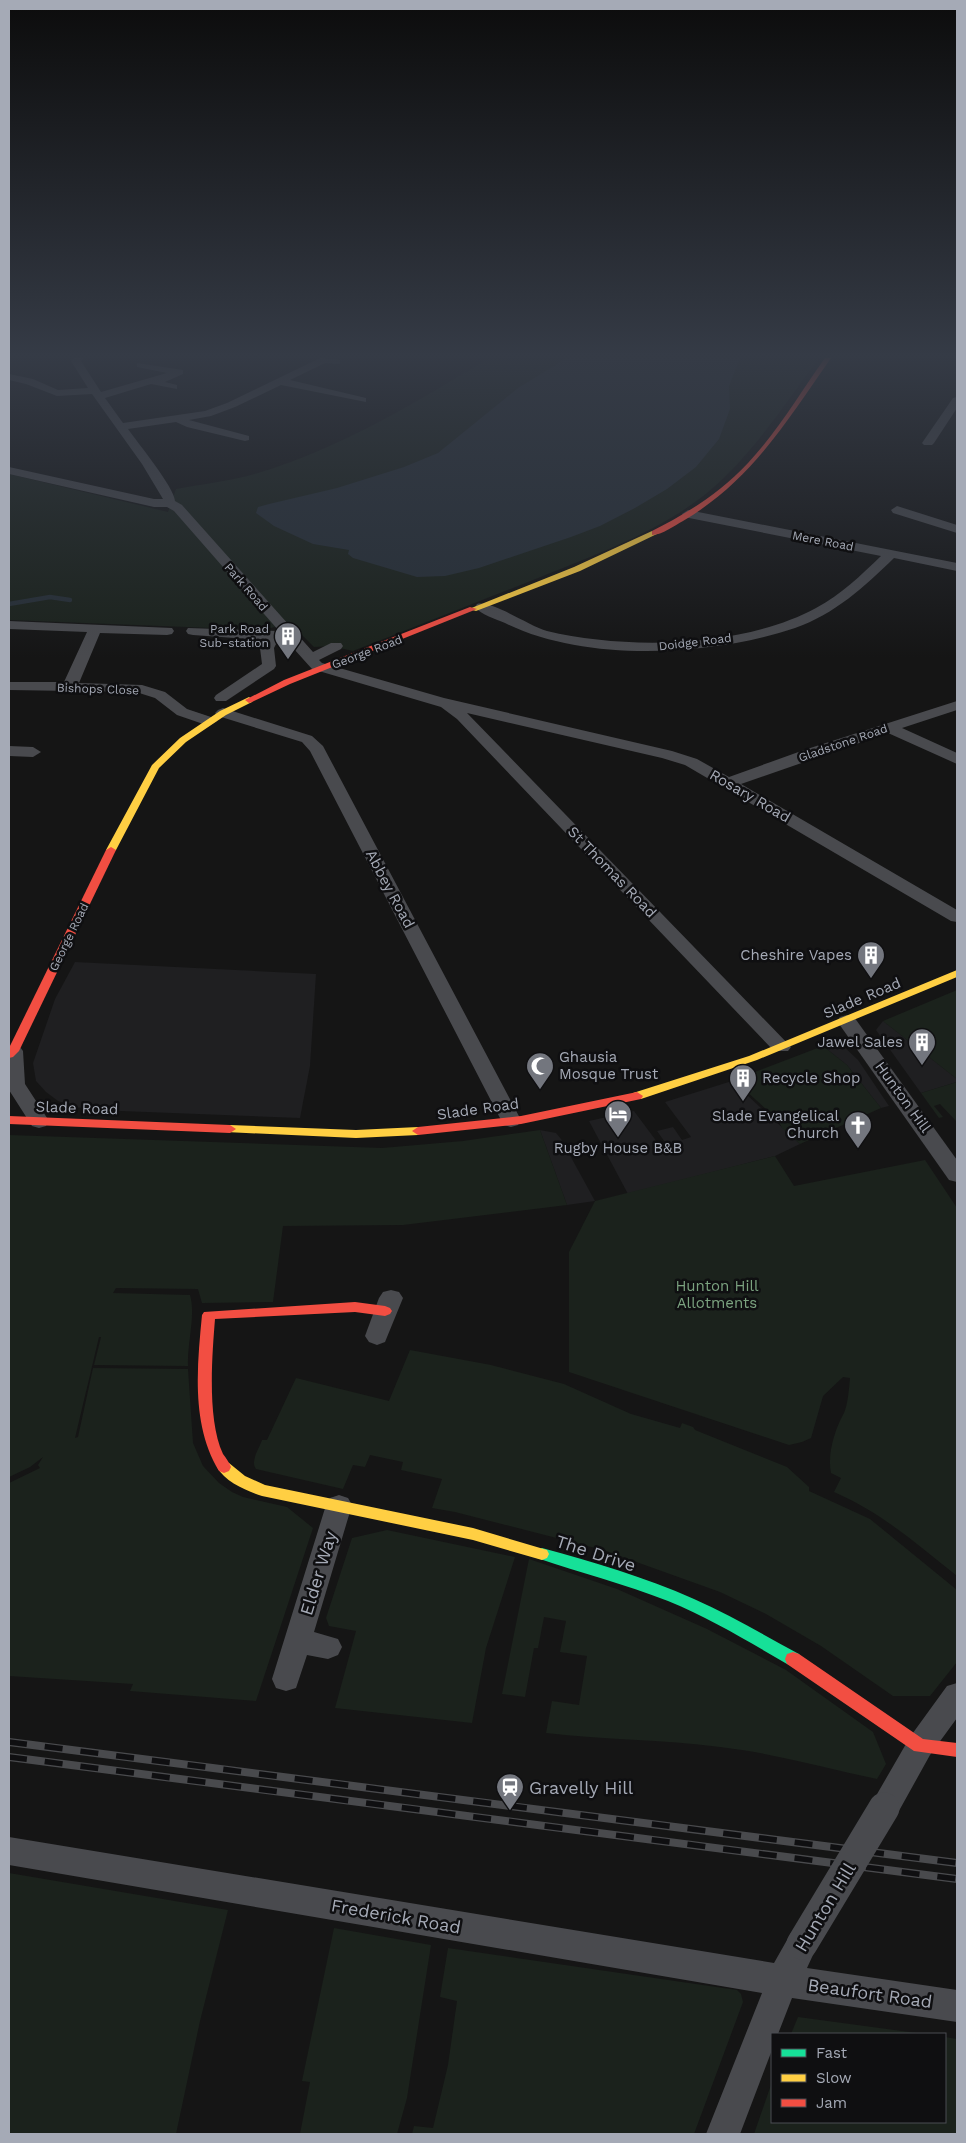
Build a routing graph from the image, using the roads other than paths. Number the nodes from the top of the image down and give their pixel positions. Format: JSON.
{"nodes":[{"id":1,"x":143,"y":458,"type":"edge"},
{"id":2,"x":756,"y":458,"type":"edge"},
{"id":3,"x":9,"y":471,"type":"edge"},
{"id":4,"x":169,"y":503,"type":"junction"},
{"id":5,"x":898,"y":509,"type":"dead end"},
{"id":6,"x":688,"y":514,"type":"junction"},
{"id":7,"x":957,"y":529,"type":"edge"},
{"id":8,"x":890,"y":554,"type":"junction"},
{"id":9,"x":957,"y":567,"type":"edge"},
{"id":10,"x":482,"y":607,"type":"junction"},
{"id":11,"x":9,"y":625,"type":"edge"},
{"id":12,"x":94,"y":629,"type":"junction"},
{"id":13,"x":167,"y":631,"type":"dead end"},
{"id":14,"x":193,"y":632,"type":"dead end"},
{"id":15,"x":288,"y":634,"type":"junction"},
{"id":16,"x":272,"y":636,"type":"junction"},
{"id":17,"x":336,"y":646,"type":"dead end"},
{"id":18,"x":310,"y":659,"type":"junction"},
{"id":19,"x":325,"y":668,"type":"junction"},
{"id":20,"x":9,"y":686,"type":"edge"},
{"id":21,"x":69,"y":688,"type":"junction"},
{"id":22,"x":440,"y":702,"type":"junction"},
{"id":23,"x":957,"y":705,"type":"edge"},
{"id":24,"x":217,"y":711,"type":"junction"},
{"id":25,"x":523,"y":723,"type":"junction"},
{"id":26,"x":888,"y":727,"type":"junction"},
{"id":27,"x":474,"y":728,"type":"junction"},
{"id":28,"x":9,"y":752,"type":"edge"},
{"id":29,"x":33,"y":752,"type":"dead end"},
{"id":30,"x":957,"y":759,"type":"edge"},
{"id":31,"x":729,"y":783,"type":"junction"},
{"id":32,"x":957,"y":917,"type":"edge"},
{"id":33,"x":957,"y":973,"type":"edge"},
{"id":34,"x":846,"y":1021,"type":"junction"},
{"id":35,"x":781,"y":1047,"type":"junction"},
{"id":36,"x":11,"y":1053,"type":"edge"},
{"id":37,"x":9,"y":1120,"type":"edge"},
{"id":38,"x":511,"y":1120,"type":"junction"},
{"id":39,"x":39,"y":1121,"type":"junction"},
{"id":40,"x":954,"y":1166,"type":"edge"},
{"id":41,"x":388,"y":1305,"type":"joint"},
{"id":42,"x":377,"y":1336,"type":"dead end"},
{"id":43,"x":339,"y":1505,"type":"junction"},
{"id":44,"x":297,"y":1641,"type":"junction"},
{"id":45,"x":328,"y":1647,"type":"dead end"},
{"id":46,"x":286,"y":1679,"type":"dead end"},
{"id":47,"x":957,"y":1695,"type":"edge"},
{"id":48,"x":920,"y":1746,"type":"junction"},
{"id":49,"x":957,"y":1750,"type":"edge"},
{"id":50,"x":9,"y":1851,"type":"edge"},
{"id":51,"x":783,"y":1980,"type":"junction"},
{"id":52,"x":957,"y":2006,"type":"edge"},
{"id":53,"x":723,"y":2134,"type":"edge"}],
"edges":[{"from":1,"to":4,"type":"street"},
{"from":2,"to":6,"type":"street","name":"George Road"},
{"from":3,"to":4,"type":"street"},
{"from":4,"to":15,"type":"street","name":"Park Road"},
{"from":5,"to":7,"type":"street"},
{"from":6,"to":8,"type":"street","name":"Mere Road"},
{"from":6,"to":10,"type":"street","name":"George Road"},
{"from":8,"to":9,"type":"street","name":"Mere Road"},
{"from":8,"to":10,"type":"street","name":"Doidge Road"},
{"from":10,"to":19,"type":"street","name":"George Road"},
{"from":11,"to":12,"type":"street"},
{"from":12,"to":13,"type":"street"},
{"from":12,"to":21,"type":"street"},
{"from":14,"to":16,"type":"street"},
{"from":15,"to":16,"type":"street"},
{"from":15,"to":18,"type":"street","name":"Park Road"},
{"from":16,"to":24,"type":"street"},
{"from":17,"to":18,"type":"street"},
{"from":18,"to":19,"type":"street","name":"Park Road"},
{"from":19,"to":22,"type":"street","name":"Rosary Road"},
{"from":19,"to":24,"type":"street","name":"George Road"},
{"from":20,"to":21,"type":"street","name":"Bishops Close"},
{"from":21,"to":24,"type":"street","name":"Bishops Close"},
{"from":22,"to":25,"type":"street","name":"Rosary Road"},
{"from":22,"to":27,"type":"street","name":"St Thomas Road"},
{"from":23,"to":26,"type":"street","name":"Gladstone Road"},
{"from":24,"to":36,"type":"street","name":"George Road"},
{"from":24,"to":38,"type":"street","name":"Abbey Road"},
{"from":25,"to":27,"type":"street","name":"Rosary Road"},
{"from":25,"to":31,"type":"street","name":"Rosary Road"},
{"from":26,"to":30,"type":"street"},
{"from":26,"to":31,"type":"street","name":"Gladstone Road"},
{"from":27,"to":35,"type":"street","name":"St Thomas Road"},
{"from":28,"to":29,"type":"street"},
{"from":31,"to":32,"type":"street","name":"Rosary Road"},
{"from":33,"to":34,"type":"street","name":"Slade Road"},
{"from":34,"to":35,"type":"street","name":"Slade Road"},
{"from":34,"to":40,"type":"street","name":"Hunton Hill"},
{"from":35,"to":38,"type":"street","name":"Slade Road"},
{"from":36,"to":39,"type":"street","name":"George Road"},
{"from":37,"to":39,"type":"street","name":"Slade Road"},
{"from":38,"to":39,"type":"street","name":"Slade Road"},
{"from":41,"to":42,"type":"street"},
{"from":41,"to":43,"type":"street","name":"The Drive"},
{"from":43,"to":44,"type":"street","name":"Elder Way"},
{"from":43,"to":48,"type":"street","name":"The Drive"},
{"from":44,"to":45,"type":"street"},
{"from":44,"to":46,"type":"street","name":"Elder Way"},
{"from":47,"to":48,"type":"street","name":"Hunton Hill"},
{"from":48,"to":49,"type":"street"},
{"from":48,"to":51,"type":"street","name":"Hunton Hill","bridge":true},
{"from":50,"to":51,"type":"street","name":"Frederick Road"},
{"from":51,"to":52,"type":"street","name":"Beaufort Road"},
{"from":51,"to":53,"type":"street","name":"Hunton Hill"}]}
